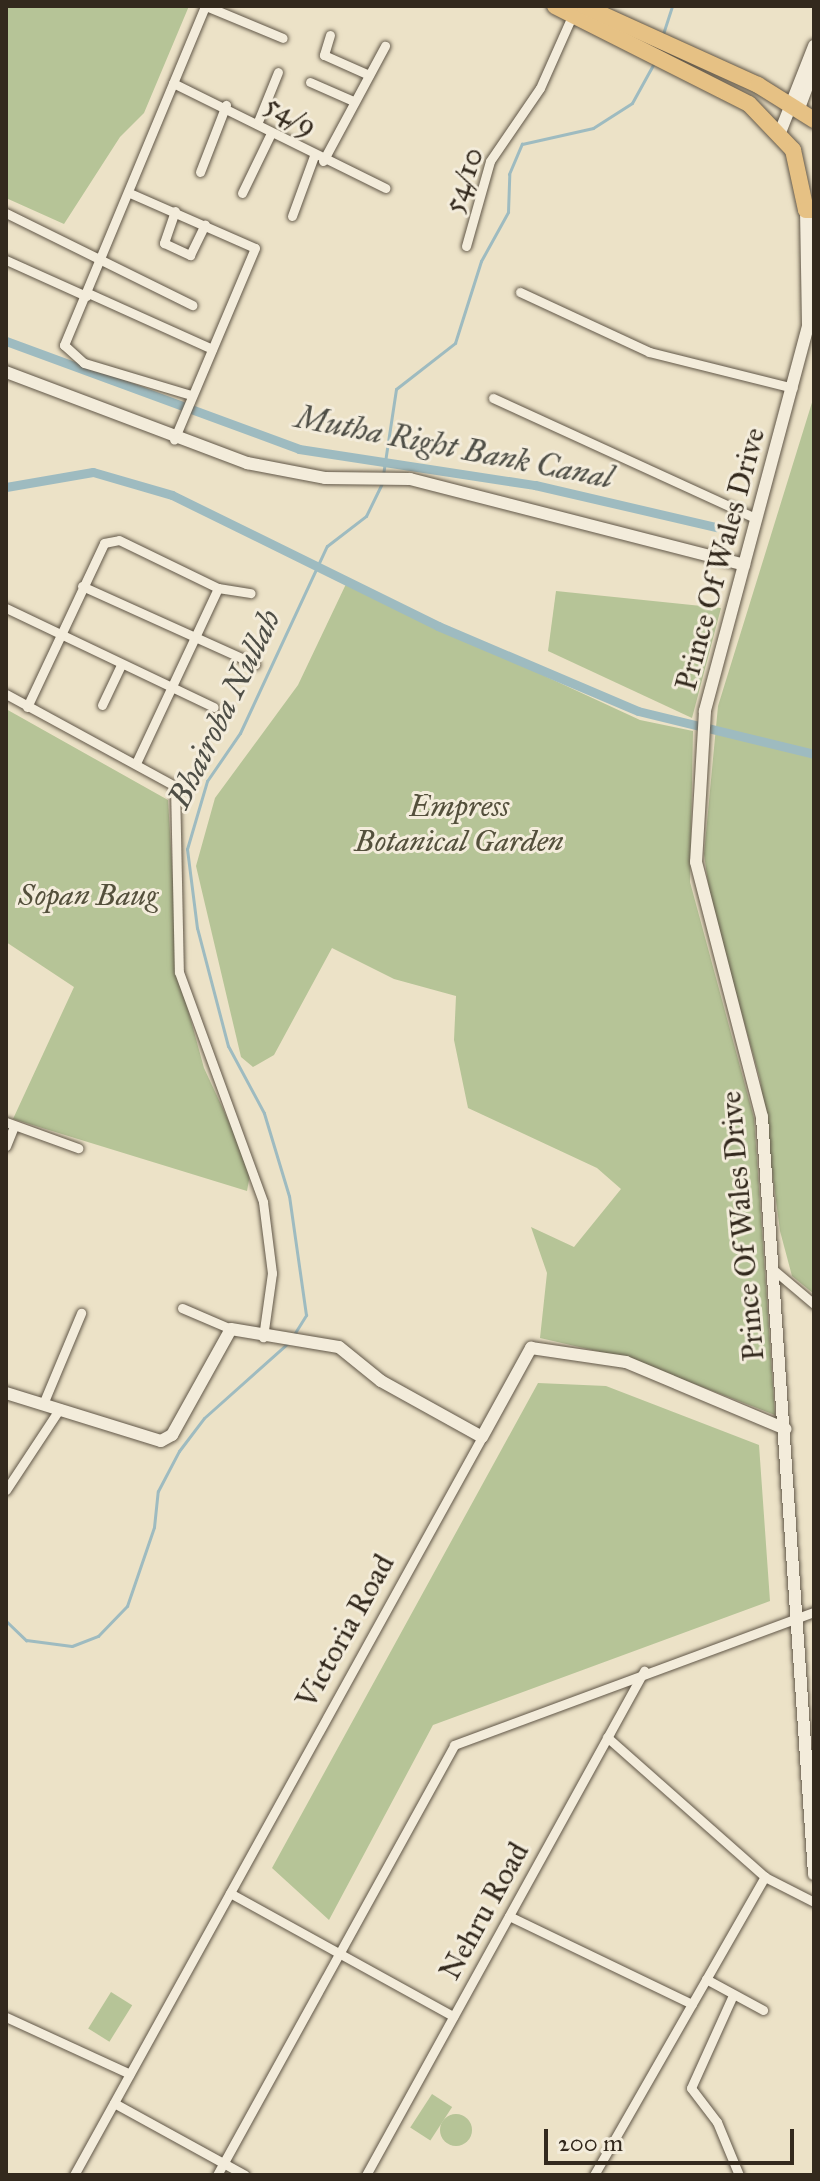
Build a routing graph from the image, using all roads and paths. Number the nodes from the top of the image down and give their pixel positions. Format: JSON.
{"nodes":[{"id":1,"x":205,"y":6,"type":"edge"},
{"id":2,"x":555,"y":6,"type":"edge"},
{"id":3,"x":578,"y":10,"type":"edge"},
{"id":4,"x":330,"y":35,"type":"dead end"},
{"id":5,"x":283,"y":38,"type":"dead end"},
{"id":6,"x":385,"y":46,"type":"dead end"},
{"id":7,"x":814,"y":46,"type":"edge"},
{"id":8,"x":674,"y":55,"type":"junction"},
{"id":9,"x":814,"y":68,"type":"edge"},
{"id":10,"x":278,"y":72,"type":"dead end"},
{"id":11,"x":369,"y":75,"type":"junction"},
{"id":12,"x":310,"y":82,"type":"dead end"},
{"id":13,"x":173,"y":83,"type":"junction"},
{"id":14,"x":758,"y":85,"type":"junction"},
{"id":15,"x":353,"y":101,"type":"junction"},
{"id":16,"x":749,"y":104,"type":"junction"},
{"id":17,"x":226,"y":105,"type":"junction"},
{"id":18,"x":793,"y":107,"type":"junction"},
{"id":19,"x":814,"y":120,"type":"edge"},
{"id":20,"x":257,"y":124,"type":"junction"},
{"id":21,"x":271,"y":133,"type":"junction"},
{"id":22,"x":779,"y":135,"type":"junction"},
{"id":23,"x":319,"y":159,"type":"junction"},
{"id":24,"x":200,"y":172,"type":"dead end"},
{"id":25,"x":385,"y":188,"type":"dead end"},
{"id":26,"x":242,"y":193,"type":"dead end"},
{"id":27,"x":132,"y":194,"type":"junction"},
{"id":28,"x":810,"y":210,"type":"edge"},
{"id":29,"x":175,"y":211,"type":"junction"},
{"id":30,"x":6,"y":213,"type":"edge"},
{"id":31,"x":292,"y":216,"type":"dead end"},
{"id":32,"x":205,"y":224,"type":"junction"},
{"id":33,"x":466,"y":246,"type":"dead end"},
{"id":34,"x":6,"y":260,"type":"edge"},
{"id":35,"x":102,"y":261,"type":"junction"},
{"id":36,"x":520,"y":292,"type":"dead end"},
{"id":37,"x":87,"y":294,"type":"junction"},
{"id":38,"x":192,"y":305,"type":"dead end"},
{"id":39,"x":212,"y":349,"type":"junction"},
{"id":40,"x":6,"y":372,"type":"edge"},
{"id":41,"x":793,"y":388,"type":"junction"},
{"id":42,"x":493,"y":398,"type":"dead end"},
{"id":43,"x":190,"y":399,"type":"junction"},
{"id":44,"x":176,"y":435,"type":"junction"},
{"id":45,"x":757,"y":519,"type":"junction"},
{"id":46,"x":744,"y":565,"type":"junction"},
{"id":47,"x":82,"y":586,"type":"junction"},
{"id":48,"x":218,"y":588,"type":"junction"},
{"id":49,"x":251,"y":593,"type":"dead end"},
{"id":50,"x":6,"y":608,"type":"edge"},
{"id":51,"x":60,"y":637,"type":"junction"},
{"id":52,"x":197,"y":638,"type":"junction"},
{"id":53,"x":255,"y":664,"type":"dead end"},
{"id":54,"x":121,"y":665,"type":"junction"},
{"id":55,"x":172,"y":689,"type":"junction"},
{"id":56,"x":6,"y":694,"type":"edge"},
{"id":57,"x":102,"y":705,"type":"dead end"},
{"id":58,"x":27,"y":707,"type":"junction"},
{"id":59,"x":214,"y":707,"type":"dead end"},
{"id":60,"x":137,"y":761,"type":"junction"},
{"id":61,"x":10,"y":1124,"type":"edge"},
{"id":62,"x":6,"y":1146,"type":"edge"},
{"id":63,"x":78,"y":1148,"type":"dead end"},
{"id":64,"x":775,"y":1271,"type":"junction"},
{"id":65,"x":814,"y":1304,"type":"edge"},
{"id":66,"x":182,"y":1308,"type":"dead end"},
{"id":67,"x":81,"y":1313,"type":"dead end"},
{"id":68,"x":231,"y":1329,"type":"junction"},
{"id":69,"x":269,"y":1337,"type":"junction"},
{"id":70,"x":6,"y":1393,"type":"edge"},
{"id":71,"x":43,"y":1404,"type":"junction"},
{"id":72,"x":60,"y":1408,"type":"junction"},
{"id":73,"x":785,"y":1429,"type":"junction"},
{"id":74,"x":482,"y":1437,"type":"junction"},
{"id":75,"x":6,"y":1490,"type":"edge"},
{"id":76,"x":814,"y":1612,"type":"edge"},
{"id":77,"x":797,"y":1617,"type":"junction"},
{"id":78,"x":644,"y":1671,"type":"junction"},
{"id":79,"x":607,"y":1737,"type":"junction"},
{"id":80,"x":814,"y":1874,"type":"edge"},
{"id":81,"x":765,"y":1877,"type":"junction"},
{"id":82,"x":230,"y":1893,"type":"junction"},
{"id":83,"x":814,"y":1902,"type":"edge"},
{"id":84,"x":509,"y":1916,"type":"junction"},
{"id":85,"x":339,"y":1953,"type":"junction"},
{"id":86,"x":706,"y":1979,"type":"junction"},
{"id":87,"x":733,"y":1995,"type":"junction"},
{"id":88,"x":692,"y":2004,"type":"junction"},
{"id":89,"x":763,"y":2010,"type":"dead end"},
{"id":90,"x":453,"y":2016,"type":"junction"},
{"id":91,"x":6,"y":2017,"type":"edge"},
{"id":92,"x":130,"y":2074,"type":"junction"},
{"id":93,"x":114,"y":2103,"type":"junction"},
{"id":94,"x":224,"y":2163,"type":"junction"},
{"id":95,"x":74,"y":2175,"type":"edge"},
{"id":96,"x":217,"y":2175,"type":"edge"},
{"id":97,"x":245,"y":2175,"type":"edge"},
{"id":98,"x":366,"y":2175,"type":"edge"},
{"id":99,"x":594,"y":2175,"type":"edge"},
{"id":100,"x":739,"y":2175,"type":"edge"}],
"edges":[{"from":1,"to":5,"type":"street"},
{"from":1,"to":13,"type":"street"},
{"from":2,"to":3,"type":"highway"},
{"from":3,"to":8,"type":"highway"},
{"from":3,"to":33,"type":"street","name":"54/10"},
{"from":4,"to":11,"type":"street"},
{"from":6,"to":11,"type":"street"},
{"from":7,"to":18,"type":"street"},
{"from":8,"to":14,"type":"highway"},
{"from":8,"to":16,"type":"highway"},
{"from":9,"to":18,"type":"street"},
{"from":10,"to":20,"type":"street"},
{"from":11,"to":15,"type":"street"},
{"from":12,"to":15,"type":"street"},
{"from":13,"to":17,"type":"street","name":"54/9"},
{"from":13,"to":27,"type":"street"},
{"from":14,"to":16,"type":"street"},
{"from":14,"to":18,"type":"highway"},
{"from":15,"to":23,"type":"street"},
{"from":16,"to":22,"type":"highway"},
{"from":17,"to":20,"type":"street","name":"54/9"},
{"from":17,"to":24,"type":"street"},
{"from":18,"to":19,"type":"highway"},
{"from":18,"to":22,"type":"street"},
{"from":20,"to":21,"type":"street","name":"54/9"},
{"from":21,"to":23,"type":"street","name":"54/9"},
{"from":21,"to":26,"type":"street"},
{"from":22,"to":28,"type":"highway"},
{"from":23,"to":25,"type":"street","name":"54/9"},
{"from":23,"to":31,"type":"street"},
{"from":27,"to":29,"type":"street"},
{"from":27,"to":35,"type":"street"},
{"from":28,"to":41,"type":"street","name":"Prince Of Wales Drive"},
{"from":29,"to":32,"type":"street"},
{"from":29,"to":32,"type":"street"},
{"from":30,"to":35,"type":"street"},
{"from":32,"to":39,"type":"street"},
{"from":34,"to":37,"type":"street"},
{"from":35,"to":37,"type":"street"},
{"from":35,"to":38,"type":"street"},
{"from":36,"to":41,"type":"street"},
{"from":37,"to":39,"type":"street"},
{"from":37,"to":43,"type":"street"},
{"from":39,"to":43,"type":"street"},
{"from":40,"to":44,"type":"street"},
{"from":41,"to":45,"type":"street","name":"Prince Of Wales Drive"},
{"from":42,"to":45,"type":"street"},
{"from":43,"to":44,"type":"street"},
{"from":44,"to":46,"type":"street"},
{"from":45,"to":46,"type":"street","name":"Prince Of Wales Drive"},
{"from":46,"to":64,"type":"street","name":"Prince Of Wales Drive"},
{"from":47,"to":48,"type":"street"},
{"from":47,"to":51,"type":"street"},
{"from":47,"to":52,"type":"street"},
{"from":48,"to":49,"type":"street"},
{"from":48,"to":52,"type":"street"},
{"from":50,"to":51,"type":"street"},
{"from":51,"to":54,"type":"street"},
{"from":51,"to":58,"type":"street"},
{"from":52,"to":53,"type":"street"},
{"from":52,"to":55,"type":"street"},
{"from":54,"to":55,"type":"street"},
{"from":54,"to":57,"type":"street"},
{"from":55,"to":59,"type":"street"},
{"from":55,"to":60,"type":"street"},
{"from":56,"to":58,"type":"street"},
{"from":58,"to":60,"type":"street"},
{"from":60,"to":69,"type":"street"},
{"from":61,"to":62,"type":"street"},
{"from":61,"to":63,"type":"street"},
{"from":64,"to":65,"type":"street"},
{"from":64,"to":73,"type":"street","name":"Prince Of Wales Drive"},
{"from":66,"to":68,"type":"street"},
{"from":67,"to":71,"type":"street"},
{"from":68,"to":69,"type":"street"},
{"from":68,"to":72,"type":"street"},
{"from":69,"to":74,"type":"street"},
{"from":70,"to":71,"type":"street"},
{"from":71,"to":72,"type":"street"},
{"from":72,"to":75,"type":"street"},
{"from":73,"to":74,"type":"street","name":"Victoria Road"},
{"from":73,"to":77,"type":"street","name":"Prince Of Wales Drive"},
{"from":74,"to":82,"type":"street","name":"Victoria Road"},
{"from":76,"to":77,"type":"street"},
{"from":77,"to":78,"type":"street"},
{"from":77,"to":80,"type":"street","name":"Prince Of Wales Drive"},
{"from":78,"to":79,"type":"street","name":"Nehru Road"},
{"from":78,"to":85,"type":"street"},
{"from":79,"to":81,"type":"street"},
{"from":79,"to":84,"type":"street","name":"Nehru Road"},
{"from":81,"to":83,"type":"street"},
{"from":81,"to":86,"type":"street"},
{"from":82,"to":85,"type":"street"},
{"from":82,"to":92,"type":"street","name":"Victoria Road"},
{"from":84,"to":88,"type":"street"},
{"from":84,"to":90,"type":"street","name":"Nehru Road"},
{"from":85,"to":90,"type":"street"},
{"from":85,"to":94,"type":"street"},
{"from":86,"to":87,"type":"street"},
{"from":86,"to":88,"type":"street"},
{"from":87,"to":89,"type":"street"},
{"from":87,"to":100,"type":"street"},
{"from":88,"to":99,"type":"street"},
{"from":90,"to":98,"type":"street","name":"Nehru Road"},
{"from":91,"to":92,"type":"street"},
{"from":92,"to":93,"type":"street","name":"Victoria Road"},
{"from":93,"to":94,"type":"street"},
{"from":93,"to":95,"type":"street","name":"Victoria Road"},
{"from":94,"to":96,"type":"street"},
{"from":94,"to":97,"type":"street"}]}
